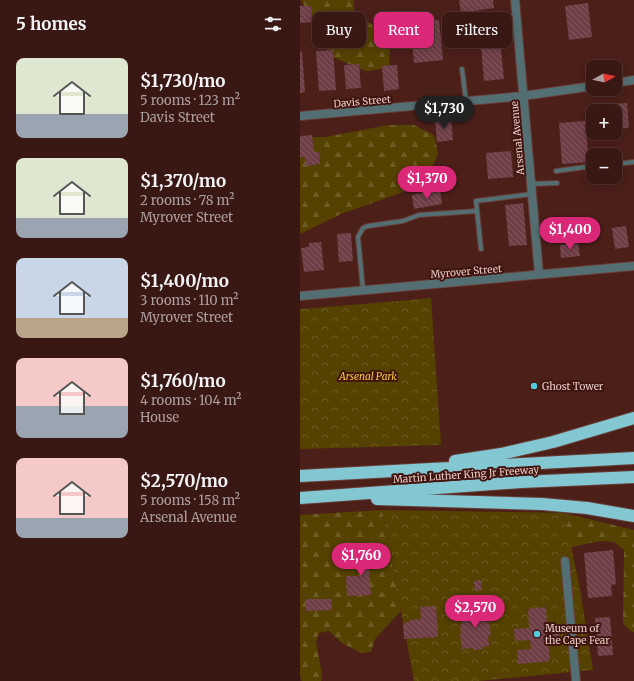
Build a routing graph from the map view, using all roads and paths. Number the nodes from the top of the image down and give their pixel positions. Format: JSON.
{"nodes":[{"id":1,"x":514,"y":0,"type":"edge"},
{"id":2,"x":462,"y":69,"type":"dead end"},
{"id":3,"x":634,"y":80,"type":"edge"},
{"id":4,"x":622,"y":82,"type":"edge"},
{"id":5,"x":586,"y":87,"type":"edge"},
{"id":6,"x":523,"y":96,"type":"junction"},
{"id":7,"x":466,"y":101,"type":"junction"},
{"id":8,"x":300,"y":116,"type":"edge"},
{"id":9,"x":634,"y":162,"type":"edge"},
{"id":10,"x":622,"y":163,"type":"edge"},
{"id":11,"x":586,"y":167,"type":"edge"},
{"id":12,"x":556,"y":171,"type":"dead end"},
{"id":13,"x":557,"y":183,"type":"dead end"},
{"id":14,"x":531,"y":184,"type":"junction"},
{"id":15,"x":532,"y":193,"type":"junction"},
{"id":16,"x":477,"y":211,"type":"junction"},
{"id":17,"x":481,"y":249,"type":"dead end"},
{"id":18,"x":634,"y":266,"type":"edge"},
{"id":19,"x":539,"y":274,"type":"junction"},
{"id":20,"x":363,"y":290,"type":"junction"},
{"id":21,"x":300,"y":296,"type":"edge"},
{"id":22,"x":634,"y":418,"type":"edge"},
{"id":23,"x":634,"y":458,"type":"edge"},
{"id":24,"x":384,"y":471,"type":"junction"},
{"id":25,"x":300,"y":476,"type":"edge"},
{"id":26,"x":634,"y":477,"type":"edge"},
{"id":27,"x":304,"y":497,"type":"edge"},
{"id":28,"x":634,"y":516,"type":"edge"},
{"id":29,"x":565,"y":561,"type":"dead end"},
{"id":30,"x":576,"y":681,"type":"edge"}],
"edges":[{"from":1,"to":6,"type":"street","name":"Arsenal Avenue"},
{"from":2,"to":7,"type":"lane"},
{"from":3,"to":4,"type":"street"},
{"from":5,"to":6,"type":"street","name":"Davis Street"},
{"from":6,"to":7,"type":"street","name":"Davis Street"},
{"from":6,"to":14,"type":"street","name":"Arsenal Avenue"},
{"from":7,"to":8,"type":"street","name":"Davis Street"},
{"from":9,"to":10,"type":"lane"},
{"from":11,"to":12,"type":"lane"},
{"from":13,"to":14,"type":"lane"},
{"from":14,"to":15,"type":"street","name":"Arsenal Avenue"},
{"from":15,"to":16,"type":"lane"},
{"from":15,"to":19,"type":"street","name":"Arsenal Avenue"},
{"from":16,"to":17,"type":"lane"},
{"from":16,"to":20,"type":"lane"},
{"from":18,"to":19,"type":"street","name":"Myrover Street"},
{"from":19,"to":20,"type":"street","name":"Myrover Street"},
{"from":20,"to":21,"type":"street","name":"Myrover Street"},
{"from":22,"to":24,"type":"highway"},
{"from":23,"to":24,"type":"highway","name":"Martin Luther King Jr Freeway"},
{"from":24,"to":25,"type":"highway","name":"Martin Luther King Jr Freeway"},
{"from":26,"to":27,"type":"highway","name":"Martin Luther King Jr Freeway"},
{"from":27,"to":28,"type":"highway"},
{"from":29,"to":30,"type":"street"}]}
